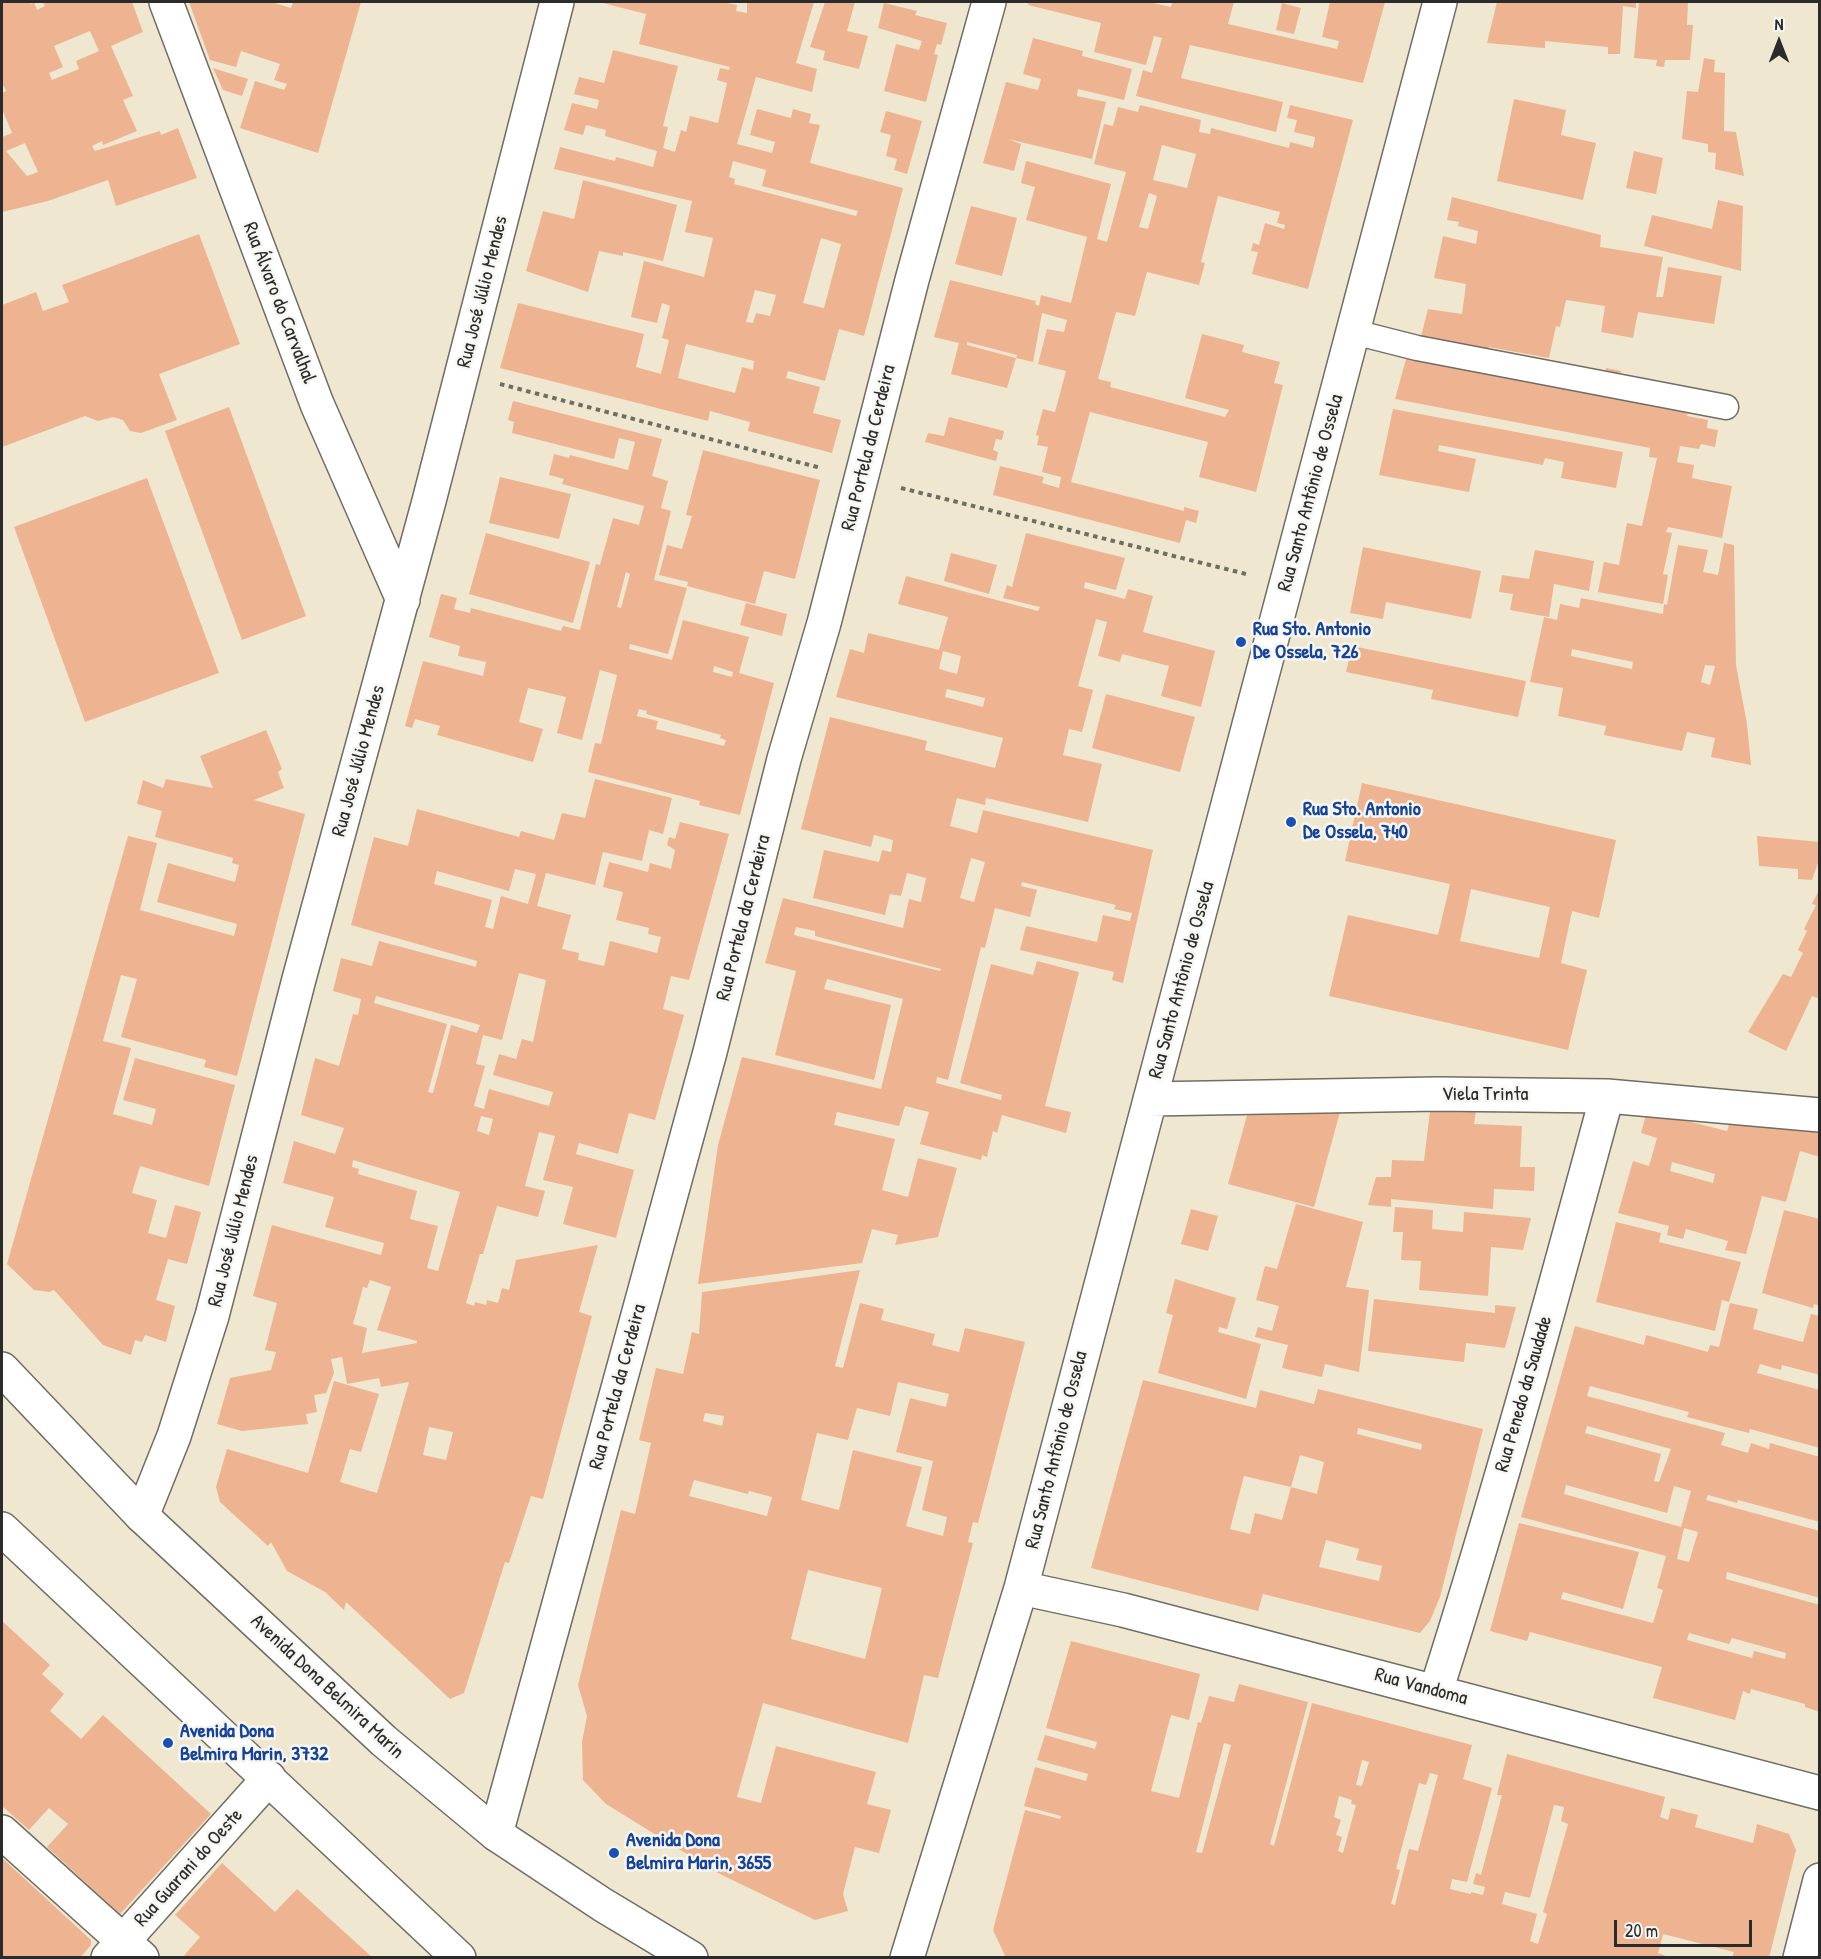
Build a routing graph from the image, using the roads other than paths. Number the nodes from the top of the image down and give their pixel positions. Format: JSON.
{"nodes":[{"id":1,"x":166,"y":2,"type":"edge"},
{"id":2,"x":557,"y":2,"type":"edge"},
{"id":3,"x":989,"y":2,"type":"edge"},
{"id":4,"x":1440,"y":2,"type":"edge"},
{"id":5,"x":1354,"y":332,"type":"junction"},
{"id":6,"x":1726,"y":406,"type":"dead end"},
{"id":7,"x":403,"y":600,"type":"junction"},
{"id":8,"x":1607,"y":1096,"type":"junction"},
{"id":9,"x":1150,"y":1099,"type":"junction"},
{"id":10,"x":1820,"y":1115,"type":"edge"},
{"id":11,"x":2,"y":1370,"type":"edge"},
{"id":12,"x":142,"y":1516,"type":"junction"},
{"id":13,"x":6,"y":1542,"type":"edge"},
{"id":14,"x":1021,"y":1588,"type":"junction"},
{"id":15,"x":1436,"y":1691,"type":"junction"},
{"id":16,"x":269,"y":1778,"type":"junction"},
{"id":17,"x":1820,"y":1793,"type":"edge"},
{"id":18,"x":2,"y":1832,"type":"edge"},
{"id":19,"x":496,"y":1834,"type":"junction"},
{"id":20,"x":1820,"y":1880,"type":"edge"},
{"id":21,"x":124,"y":1952,"type":"edge"},
{"id":22,"x":904,"y":1956,"type":"edge"},
{"id":23,"x":459,"y":1958,"type":"edge"},
{"id":24,"x":691,"y":1958,"type":"edge"},
{"id":25,"x":1800,"y":1958,"type":"edge"}],
"edges":[{"from":1,"to":7,"type":"street","name":"Rua Álvaro do Carvalhal"},
{"from":2,"to":7,"type":"street","name":"Rua José Júlio Mendes"},
{"from":3,"to":19,"type":"street","name":"Rua Portela da Cerdeira"},
{"from":4,"to":5,"type":"street","name":"Rua Santo Antônio de Ossela"},
{"from":5,"to":6,"type":"lane"},
{"from":5,"to":9,"type":"street","name":"Rua Santo Antônio de Ossela"},
{"from":7,"to":12,"type":"street","name":"Rua José Júlio Mendes"},
{"from":8,"to":9,"type":"street","name":"Viela Trinta"},
{"from":8,"to":10,"type":"street","name":"Viela Trinta"},
{"from":8,"to":15,"type":"street","name":"Rua Penedo da Saudade"},
{"from":9,"to":14,"type":"street","name":"Rua Santo Antônio de Ossela"},
{"from":11,"to":12,"type":"street","name":"Avenida Dona Belmira Marin"},
{"from":12,"to":19,"type":"street","name":"Avenida Dona Belmira Marin"},
{"from":13,"to":16,"type":"street"},
{"from":14,"to":15,"type":"street","name":"Rua Vandoma"},
{"from":14,"to":22,"type":"street","name":"Rua Santo Antônio de Ossela"},
{"from":15,"to":17,"type":"street","name":"Rua Vandoma"},
{"from":16,"to":21,"type":"street","name":"Rua Guarani do Oeste"},
{"from":16,"to":23,"type":"street"},
{"from":18,"to":21,"type":"street"},
{"from":19,"to":24,"type":"street","name":"Avenida Dona Belmira Marin"},
{"from":20,"to":25,"type":"street"}]}
